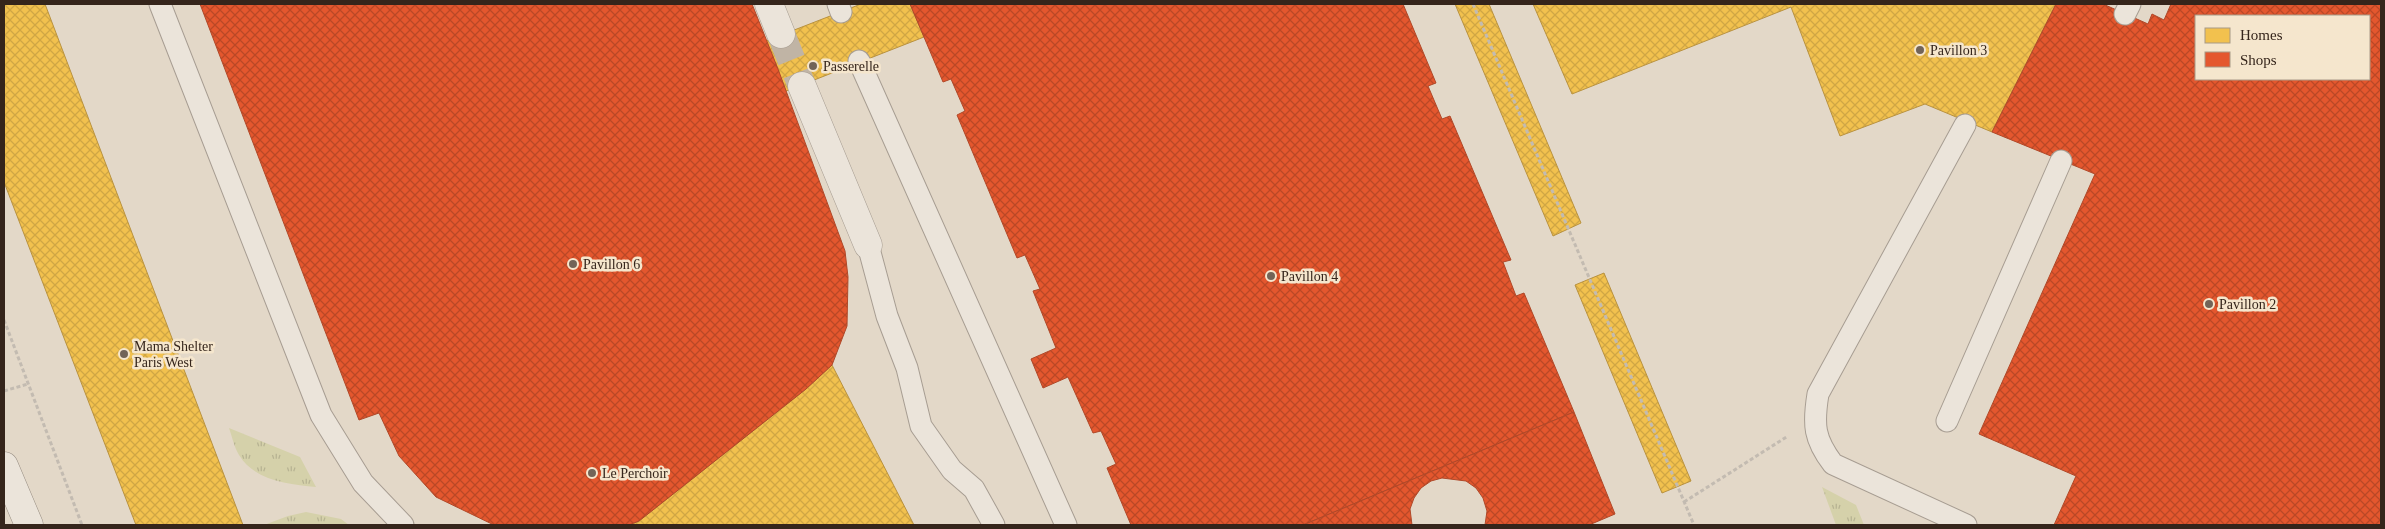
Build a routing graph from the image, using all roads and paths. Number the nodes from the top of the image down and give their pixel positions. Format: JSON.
{"nodes":[{"id":1,"x":160,"y":4,"type":"edge"},
{"id":2,"x":769,"y":4,"type":"edge"},
{"id":3,"x":1473,"y":4,"type":"edge"},
{"id":4,"x":781,"y":34,"type":"tunnel mouth"},
{"id":5,"x":860,"y":62,"type":"dead end"},
{"id":6,"x":802,"y":86,"type":"tunnel mouth"},
{"id":7,"x":1965,"y":125,"type":"dead end"},
{"id":8,"x":2061,"y":161,"type":"dead end"},
{"id":9,"x":868,"y":245,"type":"joint"},
{"id":10,"x":4,"y":320,"type":"edge"},
{"id":11,"x":28,"y":384,"type":"junction"},
{"id":12,"x":4,"y":390,"type":"edge"},
{"id":13,"x":1814,"y":419,"type":"junction"},
{"id":14,"x":1947,"y":421,"type":"dead end"},
{"id":15,"x":4,"y":466,"type":"edge"},
{"id":16,"x":1684,"y":502,"type":"junction"},
{"id":17,"x":29,"y":525,"type":"edge"},
{"id":18,"x":82,"y":525,"type":"edge"},
{"id":19,"x":403,"y":525,"type":"edge"},
{"id":20,"x":994,"y":525,"type":"edge"},
{"id":21,"x":1066,"y":525,"type":"edge"},
{"id":22,"x":1694,"y":525,"type":"edge"},
{"id":23,"x":1966,"y":525,"type":"edge"}],
"edges":[{"from":1,"to":19,"type":"lane"},
{"from":2,"to":4,"type":"street"},
{"from":3,"to":16,"type":"path"},
{"from":5,"to":21,"type":"lane"},
{"from":6,"to":9,"type":"street"},
{"from":7,"to":13,"type":"lane"},
{"from":8,"to":14,"type":"lane"},
{"from":9,"to":20,"type":"lane"},
{"from":10,"to":11,"type":"path"},
{"from":11,"to":12,"type":"path"},
{"from":11,"to":18,"type":"path"},
{"from":13,"to":16,"type":"path"},
{"from":13,"to":23,"type":"lane"},
{"from":15,"to":17,"type":"street"},
{"from":16,"to":22,"type":"path"}]}
